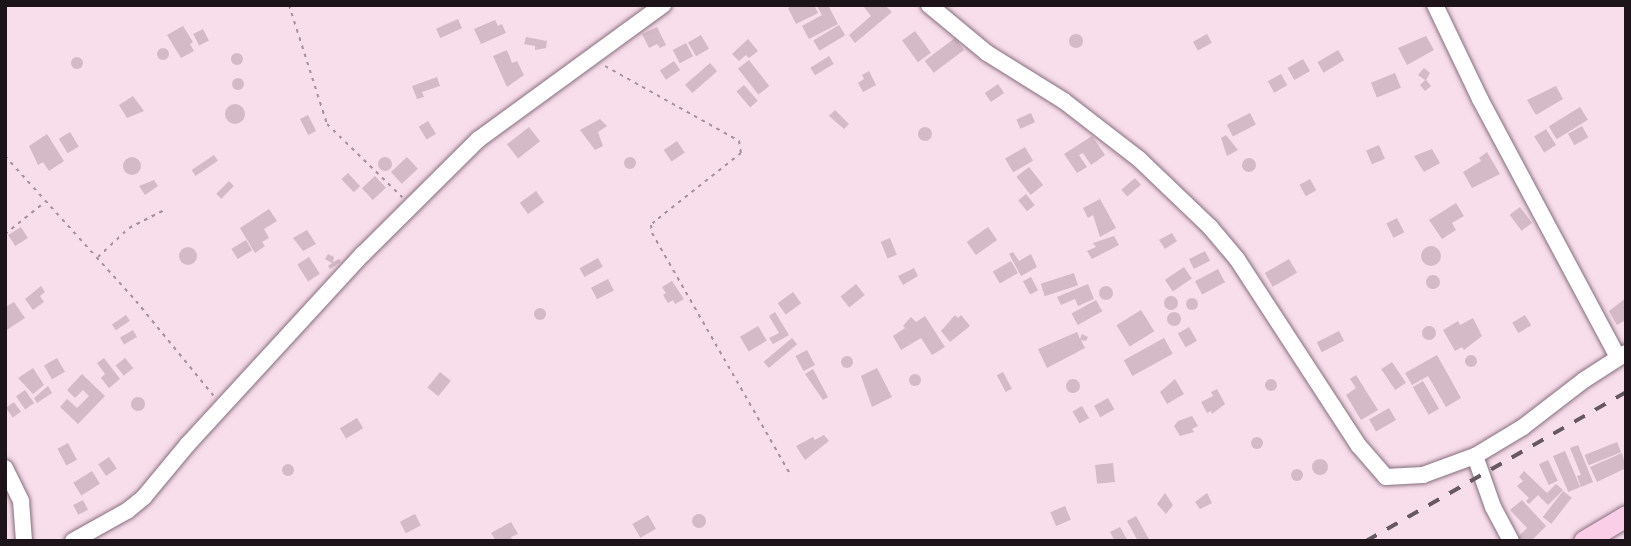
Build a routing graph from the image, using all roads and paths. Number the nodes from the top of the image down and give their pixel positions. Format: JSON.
{"nodes":[{"id":1,"x":289,"y":5,"type":"edge"},
{"id":2,"x":663,"y":5,"type":"edge"},
{"id":3,"x":929,"y":5,"type":"edge"},
{"id":4,"x":1435,"y":5,"type":"edge"},
{"id":5,"x":589,"y":57,"type":"junction"},
{"id":6,"x":5,"y":156,"type":"edge"},
{"id":7,"x":46,"y":202,"type":"junction"},
{"id":8,"x":410,"y":205,"type":"junction"},
{"id":9,"x":163,"y":211,"type":"dead end"},
{"id":10,"x":5,"y":234,"type":"edge"},
{"id":11,"x":97,"y":258,"type":"junction"},
{"id":12,"x":1622,"y":355,"type":"edge"},
{"id":13,"x":222,"y":407,"type":"junction"},
{"id":14,"x":1475,"y":456,"type":"junction"},
{"id":15,"x":5,"y":468,"type":"edge"},
{"id":16,"x":790,"y":476,"type":"dead end"},
{"id":17,"x":1626,"y":516,"type":"edge"},
{"id":18,"x":24,"y":541,"type":"edge"},
{"id":19,"x":73,"y":541,"type":"edge"},
{"id":20,"x":1511,"y":541,"type":"edge"},
{"id":21,"x":1584,"y":541,"type":"edge"}],
"edges":[{"from":1,"to":8,"type":"path"},
{"from":2,"to":5,"type":"street"},
{"from":3,"to":14,"type":"street"},
{"from":4,"to":12,"type":"street"},
{"from":5,"to":8,"type":"street"},
{"from":5,"to":16,"type":"path"},
{"from":6,"to":7,"type":"path"},
{"from":7,"to":10,"type":"path"},
{"from":7,"to":11,"type":"path"},
{"from":8,"to":13,"type":"street"},
{"from":9,"to":11,"type":"path"},
{"from":11,"to":13,"type":"path"},
{"from":12,"to":14,"type":"street"},
{"from":13,"to":19,"type":"street"},
{"from":14,"to":20,"type":"street"},
{"from":15,"to":18,"type":"street"},
{"from":17,"to":21,"type":"main road"}]}
